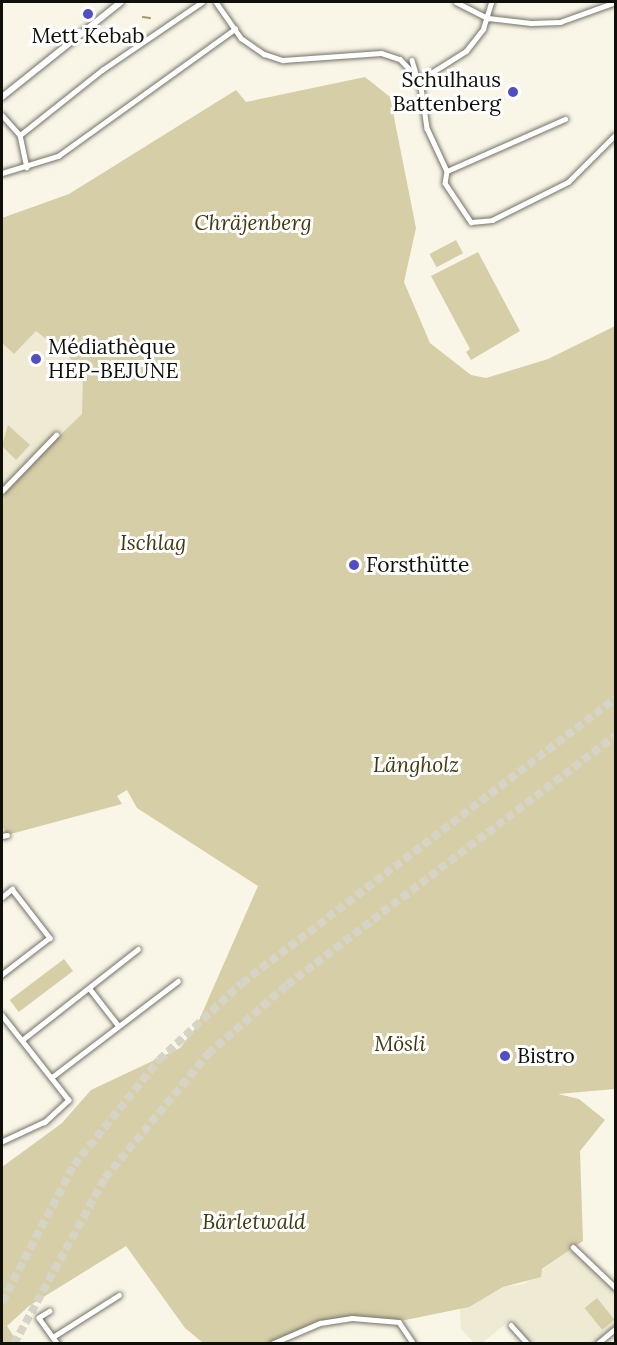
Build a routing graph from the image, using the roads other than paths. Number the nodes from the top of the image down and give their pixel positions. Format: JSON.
{"nodes":[{"id":1,"x":122,"y":2,"type":"edge"},
{"id":2,"x":202,"y":2,"type":"edge"},
{"id":3,"x":216,"y":2,"type":"edge"},
{"id":4,"x":456,"y":2,"type":"edge"},
{"id":5,"x":491,"y":2,"type":"edge"},
{"id":6,"x":615,"y":2,"type":"edge"},
{"id":7,"x":488,"y":18,"type":"junction"},
{"id":8,"x":235,"y":29,"type":"junction"},
{"id":9,"x":412,"y":60,"type":"dead end"},
{"id":10,"x":416,"y":74,"type":"junction"},
{"id":11,"x":420,"y":80,"type":"junction"},
{"id":12,"x":2,"y":97,"type":"edge"},
{"id":13,"x":2,"y":115,"type":"edge"},
{"id":14,"x":565,"y":119,"type":"dead end"},
{"id":15,"x":20,"y":135,"type":"junction"},
{"id":16,"x":615,"y":135,"type":"edge"},
{"id":17,"x":27,"y":167,"type":"junction"},
{"id":18,"x":447,"y":171,"type":"junction"},
{"id":19,"x":2,"y":173,"type":"edge"},
{"id":20,"x":56,"y":435,"type":"dead end"},
{"id":21,"x":2,"y":490,"type":"edge"},
{"id":22,"x":2,"y":897,"type":"edge"},
{"id":23,"x":138,"y":949,"type":"dead end"},
{"id":24,"x":2,"y":975,"type":"edge"},
{"id":25,"x":178,"y":981,"type":"dead end"},
{"id":26,"x":90,"y":989,"type":"junction"},
{"id":27,"x":2,"y":1018,"type":"edge"},
{"id":28,"x":118,"y":1025,"type":"junction"},
{"id":29,"x":22,"y":1040,"type":"junction"},
{"id":30,"x":52,"y":1077,"type":"junction"},
{"id":31,"x":2,"y":1142,"type":"edge"},
{"id":32,"x":573,"y":1247,"type":"dead end"},
{"id":33,"x":615,"y":1288,"type":"edge"},
{"id":34,"x":119,"y":1295,"type":"dead end"},
{"id":35,"x":50,"y":1311,"type":"dead end"},
{"id":36,"x":511,"y":1325,"type":"dead end"},
{"id":37,"x":615,"y":1328,"type":"edge"},
{"id":38,"x":53,"y":1337,"type":"junction"},
{"id":39,"x":58,"y":1344,"type":"edge"},
{"id":40,"x":271,"y":1344,"type":"edge"},
{"id":41,"x":414,"y":1344,"type":"edge"},
{"id":42,"x":528,"y":1344,"type":"edge"},
{"id":43,"x":597,"y":1344,"type":"edge"}],
"edges":[{"from":1,"to":12,"type":"main road"},
{"from":2,"to":15,"type":"street"},
{"from":3,"to":8,"type":"street"},
{"from":4,"to":7,"type":"street"},
{"from":5,"to":7,"type":"street"},
{"from":6,"to":7,"type":"street"},
{"from":7,"to":11,"type":"street"},
{"from":8,"to":10,"type":"street"},
{"from":8,"to":17,"type":"street"},
{"from":9,"to":10,"type":"street"},
{"from":10,"to":11,"type":"street"},
{"from":11,"to":18,"type":"street"},
{"from":13,"to":15,"type":"street"},
{"from":14,"to":18,"type":"street"},
{"from":15,"to":17,"type":"street"},
{"from":16,"to":18,"type":"street"},
{"from":17,"to":19,"type":"street"},
{"from":20,"to":21,"type":"street"},
{"from":22,"to":24,"type":"street"},
{"from":23,"to":26,"type":"street"},
{"from":25,"to":28,"type":"street"},
{"from":26,"to":28,"type":"street"},
{"from":26,"to":29,"type":"street"},
{"from":27,"to":29,"type":"street"},
{"from":28,"to":30,"type":"street"},
{"from":29,"to":30,"type":"street"},
{"from":30,"to":31,"type":"street"},
{"from":32,"to":33,"type":"street"},
{"from":34,"to":38,"type":"street"},
{"from":35,"to":38,"type":"street"},
{"from":36,"to":42,"type":"street"},
{"from":37,"to":43,"type":"street"},
{"from":38,"to":39,"type":"street"},
{"from":40,"to":41,"type":"street"}]}
